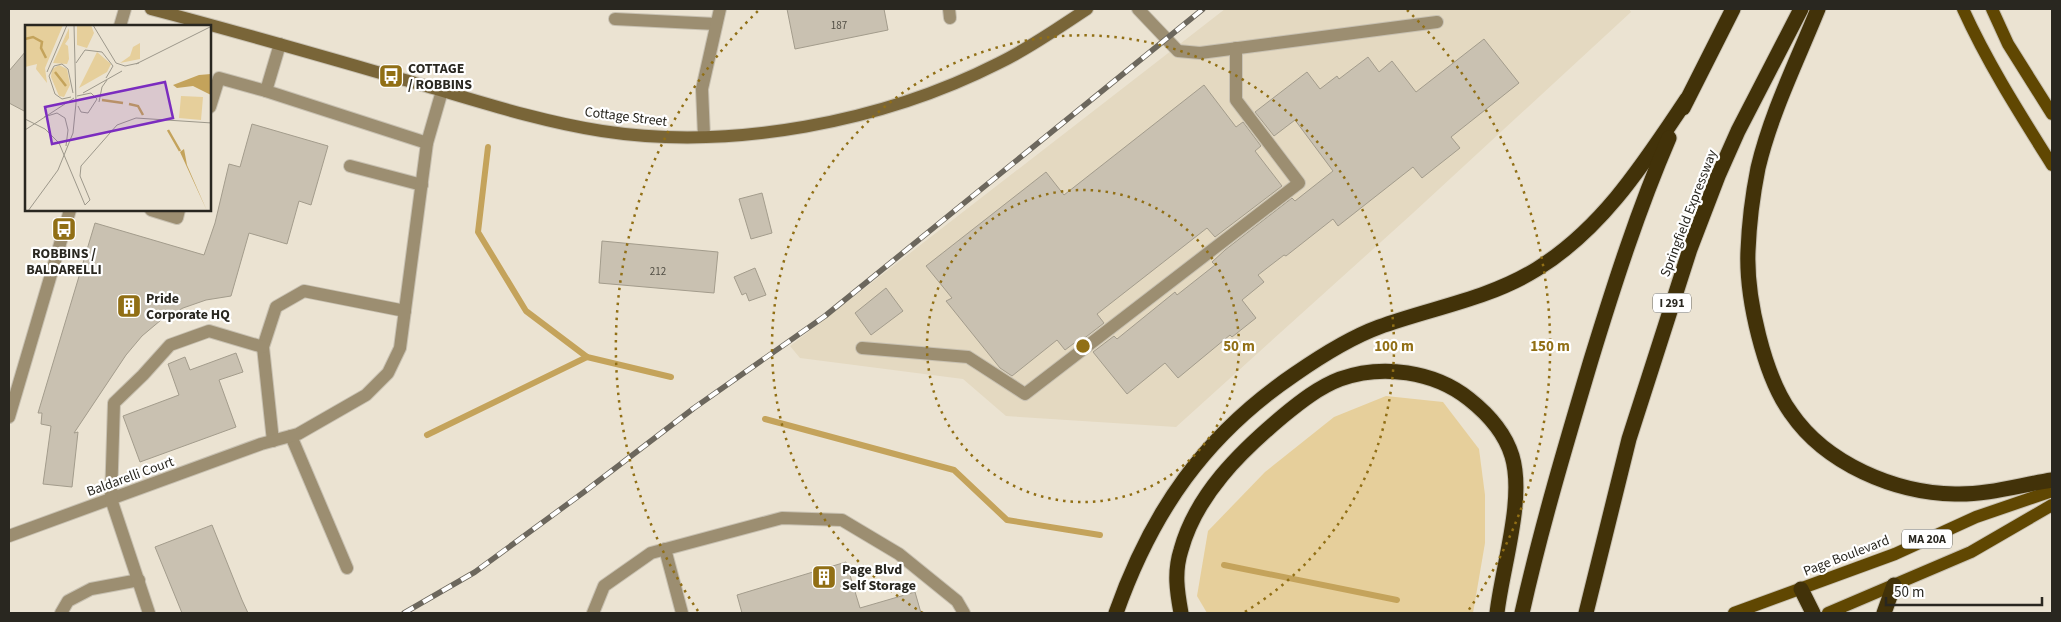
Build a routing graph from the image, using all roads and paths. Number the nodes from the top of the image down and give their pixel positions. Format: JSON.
{"nodes":[{"id":1,"x":125,"y":9,"type":"edge"},
{"id":2,"x":151,"y":9,"type":"edge"},
{"id":3,"x":720,"y":9,"type":"edge"},
{"id":4,"x":1087,"y":9,"type":"edge"},
{"id":5,"x":1138,"y":9,"type":"edge"},
{"id":6,"x":1733,"y":9,"type":"edge"},
{"id":7,"x":1801,"y":9,"type":"edge"},
{"id":8,"x":1818,"y":9,"type":"edge"},
{"id":9,"x":1963,"y":9,"type":"edge"},
{"id":10,"x":1992,"y":9,"type":"edge"},
{"id":11,"x":615,"y":19,"type":"dead end"},
{"id":12,"x":1437,"y":22,"type":"dead end"},
{"id":13,"x":716,"y":24,"type":"junction"},
{"id":14,"x":120,"y":25,"type":"edge"},
{"id":15,"x":210,"y":25,"type":"edge"},
{"id":16,"x":211,"y":25,"type":"edge"},
{"id":17,"x":280,"y":44,"type":"junction"},
{"id":18,"x":1236,"y":48,"type":"junction"},
{"id":19,"x":266,"y":91,"type":"junction"},
{"id":20,"x":442,"y":91,"type":"junction"},
{"id":21,"x":1687,"y":99,"type":"junction"},
{"id":22,"x":211,"y":104,"type":"edge"},
{"id":23,"x":2052,"y":114,"type":"edge"},
{"id":24,"x":704,"y":136,"type":"junction"},
{"id":25,"x":427,"y":143,"type":"junction"},
{"id":26,"x":2052,"y":165,"type":"edge"},
{"id":27,"x":350,"y":166,"type":"dead end"},
{"id":28,"x":422,"y":185,"type":"junction"},
{"id":29,"x":70,"y":211,"type":"edge"},
{"id":30,"x":154,"y":211,"type":"edge"},
{"id":31,"x":179,"y":211,"type":"edge"},
{"id":32,"x":405,"y":312,"type":"junction"},
{"id":33,"x":263,"y":347,"type":"junction"},
{"id":34,"x":862,"y":348,"type":"dead end"},
{"id":35,"x":9,"y":417,"type":"edge"},
{"id":36,"x":291,"y":436,"type":"junction"},
{"id":37,"x":267,"y":442,"type":"junction"},
{"id":38,"x":2052,"y":480,"type":"edge"},
{"id":39,"x":2052,"y":491,"type":"edge"},
{"id":40,"x":111,"y":499,"type":"junction"},
{"id":41,"x":2052,"y":505,"type":"edge"},
{"id":42,"x":9,"y":536,"type":"edge"},
{"id":43,"x":665,"y":549,"type":"junction"},
{"id":44,"x":347,"y":568,"type":"dead end"},
{"id":45,"x":138,"y":580,"type":"junction"},
{"id":46,"x":1894,"y":585,"type":"junction"},
{"id":47,"x":1801,"y":588,"type":"junction"},
{"id":48,"x":61,"y":613,"type":"edge"},
{"id":49,"x":149,"y":613,"type":"edge"},
{"id":50,"x":593,"y":613,"type":"edge"},
{"id":51,"x":682,"y":613,"type":"edge"},
{"id":52,"x":964,"y":613,"type":"edge"},
{"id":53,"x":1116,"y":613,"type":"edge"},
{"id":54,"x":1181,"y":613,"type":"edge"},
{"id":55,"x":1497,"y":613,"type":"edge"},
{"id":56,"x":1522,"y":613,"type":"edge"},
{"id":57,"x":1586,"y":613,"type":"edge"},
{"id":58,"x":1734,"y":613,"type":"edge"},
{"id":59,"x":1813,"y":613,"type":"edge"},
{"id":60,"x":1828,"y":613,"type":"edge"},
{"id":61,"x":1884,"y":613,"type":"edge"}],
"edges":[{"from":1,"to":14,"type":"street"},
{"from":2,"to":15,"type":"main road","name":"Cottage Street"},
{"from":3,"to":13,"type":"street"},
{"from":4,"to":24,"type":"main road","name":"Cottage Street"},
{"from":5,"to":18,"type":"street"},
{"from":6,"to":21,"type":"highway"},
{"from":7,"to":57,"type":"highway","name":"Springfield Expressway","number":"I 291"},
{"from":8,"to":38,"type":"highway"},
{"from":9,"to":26,"type":"main road"},
{"from":10,"to":23,"type":"main road"},
{"from":11,"to":13,"type":"street"},
{"from":12,"to":18,"type":"street"},
{"from":13,"to":24,"type":"street"},
{"from":16,"to":17,"type":"main road","name":"Cottage Street"},
{"from":17,"to":19,"type":"street"},
{"from":17,"to":20,"type":"main road","name":"Cottage Street"},
{"from":18,"to":34,"type":"street"},
{"from":19,"to":22,"type":"street"},
{"from":19,"to":25,"type":"street"},
{"from":20,"to":24,"type":"main road","name":"Cottage Street"},
{"from":20,"to":25,"type":"street","name":"Baldarelli Court"},
{"from":21,"to":53,"type":"highway"},
{"from":21,"to":56,"type":"highway"},
{"from":25,"to":28,"type":"street","name":"Baldarelli Court"},
{"from":27,"to":28,"type":"street"},
{"from":28,"to":32,"type":"street","name":"Baldarelli Court"},
{"from":29,"to":35,"type":"street"},
{"from":30,"to":31,"type":"street"},
{"from":32,"to":33,"type":"street"},
{"from":32,"to":36,"type":"street","name":"Baldarelli Court"},
{"from":33,"to":37,"type":"street"},
{"from":33,"to":40,"type":"street"},
{"from":36,"to":37,"type":"street","name":"Baldarelli Court"},
{"from":36,"to":44,"type":"street"},
{"from":37,"to":40,"type":"street","name":"Baldarelli Court"},
{"from":39,"to":47,"type":"main road","name":"Page Boulevard","number":"MA 20A"},
{"from":40,"to":42,"type":"street","name":"Baldarelli Court"},
{"from":40,"to":45,"type":"street"},
{"from":41,"to":46,"type":"main road","number":"MA 20A"},
{"from":43,"to":50,"type":"street"},
{"from":43,"to":51,"type":"street"},
{"from":43,"to":52,"type":"street"},
{"from":45,"to":48,"type":"street"},
{"from":45,"to":49,"type":"street"},
{"from":46,"to":60,"type":"main road","number":"MA 20A"},
{"from":46,"to":61,"type":"highway"},
{"from":47,"to":58,"type":"main road","name":"Page Boulevard","number":"MA 20A"},
{"from":47,"to":59,"type":"highway"},
{"from":54,"to":55,"type":"highway"}]}
